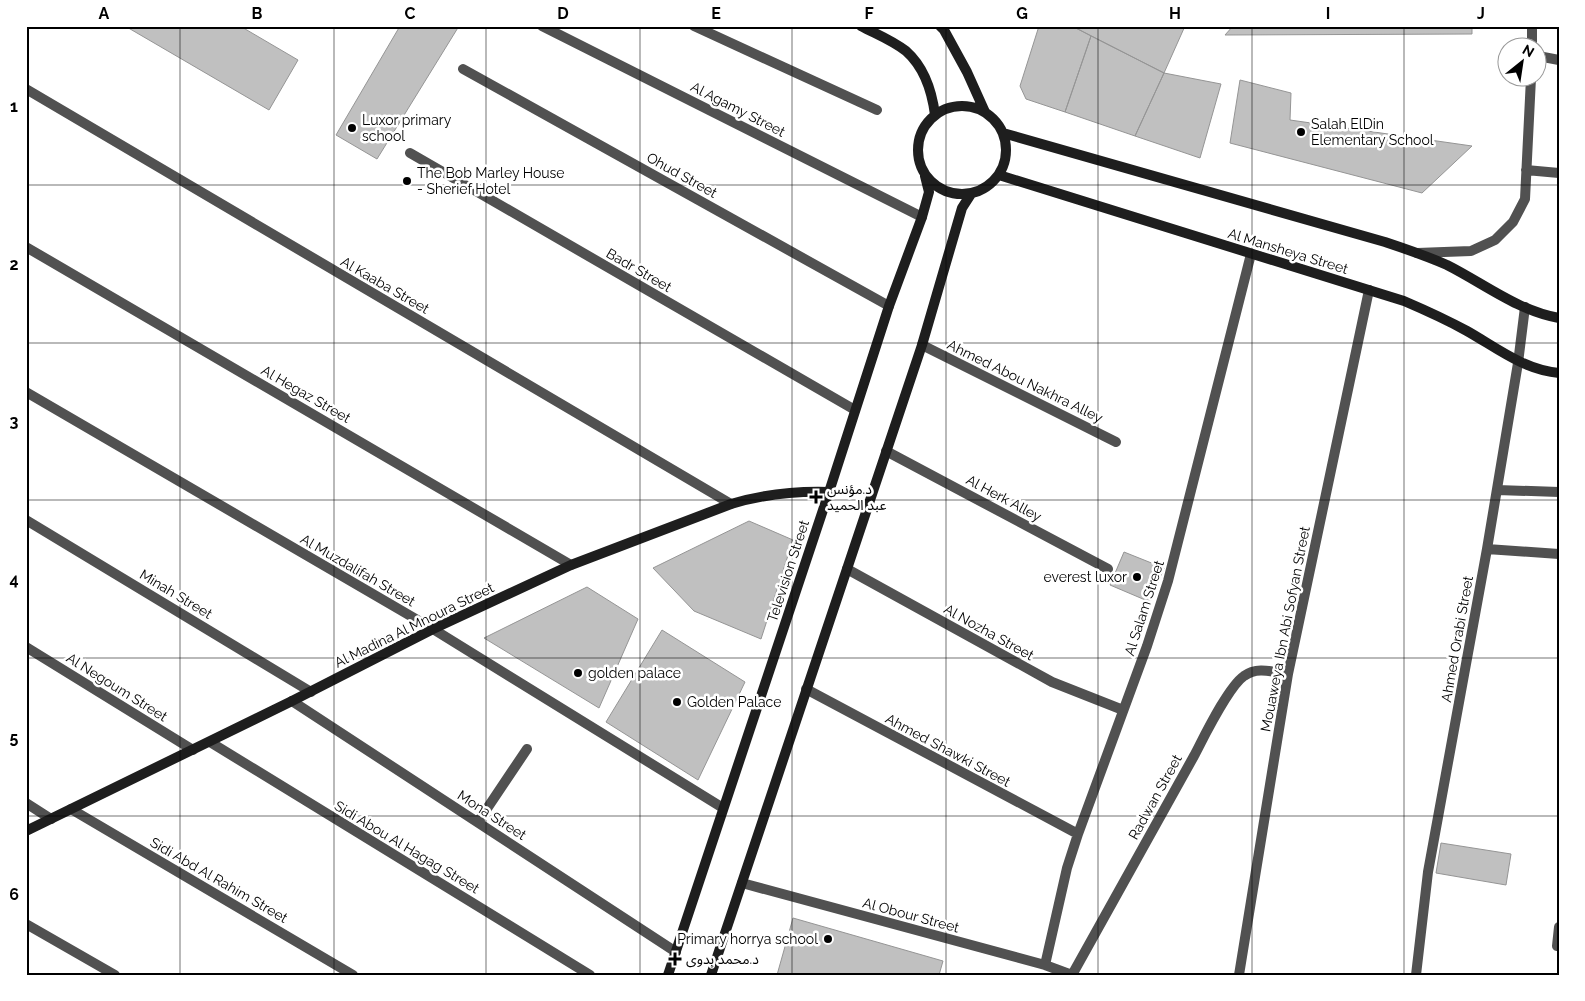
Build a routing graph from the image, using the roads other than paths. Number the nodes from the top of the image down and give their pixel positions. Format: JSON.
{"nodes":[{"id":1,"x":542,"y":26,"type":"edge"},
{"id":2,"x":694,"y":26,"type":"edge"},
{"id":3,"x":861,"y":26,"type":"edge"},
{"id":4,"x":940,"y":26,"type":"edge"},
{"id":5,"x":463,"y":69,"type":"dead end"},
{"id":6,"x":1530,"y":88,"type":"edge"},
{"id":7,"x":26,"y":89,"type":"edge"},
{"id":8,"x":877,"y":110,"type":"dead end"},
{"id":9,"x":985,"y":112,"type":"junction"},
{"id":10,"x":935,"y":114,"type":"junction"},
{"id":11,"x":1003,"y":133,"type":"junction"},
{"id":12,"x":410,"y":153,"type":"dead end"},
{"id":13,"x":1526,"y":170,"type":"junction"},
{"id":14,"x":1559,"y":173,"type":"edge"},
{"id":15,"x":999,"y":175,"type":"junction"},
{"id":16,"x":925,"y":176,"type":"junction"},
{"id":17,"x":971,"y":194,"type":"junction"},
{"id":18,"x":922,"y":217,"type":"junction"},
{"id":19,"x":26,"y":247,"type":"edge"},
{"id":20,"x":1417,"y":252,"type":"junction"},
{"id":21,"x":1252,"y":254,"type":"junction"},
{"id":22,"x":1369,"y":290,"type":"junction"},
{"id":23,"x":889,"y":306,"type":"junction"},
{"id":24,"x":1525,"y":307,"type":"junction"},
{"id":25,"x":1559,"y":318,"type":"edge"},
{"id":26,"x":922,"y":345,"type":"junction"},
{"id":27,"x":1518,"y":362,"type":"junction"},
{"id":28,"x":1559,"y":373,"type":"edge"},
{"id":29,"x":26,"y":392,"type":"edge"},
{"id":30,"x":855,"y":410,"type":"junction"},
{"id":31,"x":1116,"y":442,"type":"dead end"},
{"id":32,"x":886,"y":450,"type":"junction"},
{"id":33,"x":1497,"y":490,"type":"junction"},
{"id":34,"x":829,"y":492,"type":"junction"},
{"id":35,"x":1559,"y":492,"type":"edge"},
{"id":36,"x":730,"y":504,"type":"junction"},
{"id":37,"x":26,"y":520,"type":"edge"},
{"id":38,"x":1487,"y":549,"type":"junction"},
{"id":39,"x":1559,"y":554,"type":"edge"},
{"id":40,"x":571,"y":564,"type":"junction"},
{"id":41,"x":847,"y":569,"type":"junction"},
{"id":42,"x":1108,"y":569,"type":"dead end"},
{"id":43,"x":433,"y":629,"type":"junction"},
{"id":44,"x":26,"y":647,"type":"edge"},
{"id":45,"x":1288,"y":674,"type":"junction"},
{"id":46,"x":806,"y":689,"type":"junction"},
{"id":47,"x":311,"y":692,"type":"junction"},
{"id":48,"x":292,"y":702,"type":"junction"},
{"id":49,"x":1122,"y":710,"type":"junction"},
{"id":50,"x":210,"y":742,"type":"junction"},
{"id":51,"x":527,"y":749,"type":"dead end"},
{"id":52,"x":193,"y":750,"type":"junction"},
{"id":53,"x":26,"y":803,"type":"edge"},
{"id":54,"x":724,"y":808,"type":"junction"},
{"id":55,"x":71,"y":809,"type":"junction"},
{"id":56,"x":51,"y":819,"type":"junction"},
{"id":57,"x":478,"y":822,"type":"junction"},
{"id":58,"x":26,"y":831,"type":"edge"},
{"id":59,"x":1078,"y":834,"type":"junction"},
{"id":60,"x":742,"y":883,"type":"junction"},
{"id":61,"x":26,"y":924,"type":"edge"},
{"id":62,"x":1559,"y":927,"type":"edge"},
{"id":63,"x":1557,"y":946,"type":"dead end"},
{"id":64,"x":676,"y":952,"type":"junction"},
{"id":65,"x":1045,"y":965,"type":"junction"},
{"id":66,"x":115,"y":975,"type":"edge"},
{"id":67,"x":353,"y":975,"type":"edge"},
{"id":68,"x":590,"y":975,"type":"edge"},
{"id":69,"x":668,"y":975,"type":"edge"},
{"id":70,"x":711,"y":975,"type":"edge"},
{"id":71,"x":1072,"y":975,"type":"edge"},
{"id":72,"x":1239,"y":975,"type":"edge"},
{"id":73,"x":1416,"y":975,"type":"edge"}],
"edges":[{"from":1,"to":18,"type":"street","name":"Al Agamy Street"},
{"from":2,"to":8,"type":"street"},
{"from":3,"to":10,"type":"main road"},
{"from":4,"to":9,"type":"main road"},
{"from":5,"to":23,"type":"street","name":"Ohud Street"},
{"from":6,"to":13,"type":"street"},
{"from":7,"to":36,"type":"street","name":"Al Kaaba Street"},
{"from":9,"to":10,"type":"main road"},
{"from":9,"to":11,"type":"main road"},
{"from":10,"to":16,"type":"main road"},
{"from":11,"to":15,"type":"main road"},
{"from":11,"to":20,"type":"main road"},
{"from":12,"to":30,"type":"street","name":"Badr Street"},
{"from":13,"to":14,"type":"street"},
{"from":13,"to":20,"type":"street"},
{"from":15,"to":17,"type":"main road"},
{"from":15,"to":21,"type":"main road","name":"Al Mansheya Street"},
{"from":16,"to":17,"type":"main road"},
{"from":16,"to":18,"type":"main road","name":"Television Street"},
{"from":17,"to":26,"type":"main road"},
{"from":18,"to":23,"type":"main road","name":"Television Street"},
{"from":19,"to":40,"type":"street","name":"Al Hegaz Street"},
{"from":20,"to":24,"type":"main road"},
{"from":21,"to":22,"type":"main road","name":"Al Mansheya Street"},
{"from":21,"to":49,"type":"street","name":"Al Salam Street"},
{"from":22,"to":27,"type":"main road","name":"Al Mansheya Street"},
{"from":22,"to":45,"type":"street","name":"Mouaweya Ibn Abi Sofyan Street"},
{"from":23,"to":30,"type":"main road","name":"Television Street"},
{"from":24,"to":25,"type":"main road"},
{"from":24,"to":27,"type":"street","name":"Ahmed Orabi Street"},
{"from":26,"to":31,"type":"street","name":"Ahmed Abou Nakhra Alley"},
{"from":26,"to":32,"type":"main road"},
{"from":27,"to":28,"type":"main road","name":"Al Mansheya Street"},
{"from":27,"to":33,"type":"street","name":"Ahmed Orabi Street"},
{"from":29,"to":43,"type":"street","name":"Al Muzdalifah Street"},
{"from":30,"to":34,"type":"main road","name":"Television Street"},
{"from":32,"to":41,"type":"main road"},
{"from":32,"to":42,"type":"street","name":"Al Herk Alley"},
{"from":33,"to":35,"type":"street"},
{"from":33,"to":38,"type":"street","name":"Ahmed Orabi Street"},
{"from":34,"to":36,"type":"main road","name":"Al Madina Al Mnoura Street"},
{"from":34,"to":54,"type":"main road","name":"Television Street"},
{"from":36,"to":40,"type":"main road","name":"Al Madina Al Mnoura Street"},
{"from":37,"to":47,"type":"street","name":"Minah Street"},
{"from":38,"to":39,"type":"street"},
{"from":38,"to":73,"type":"street","name":"Ahmed Orabi Street"},
{"from":40,"to":43,"type":"main road","name":"Al Madina Al Mnoura Street"},
{"from":41,"to":46,"type":"main road"},
{"from":41,"to":49,"type":"street","name":"Al Nozha Street"},
{"from":43,"to":47,"type":"main road","name":"Al Madina Al Mnoura Street"},
{"from":43,"to":54,"type":"street","name":"Al Muzdalifah Street"},
{"from":44,"to":52,"type":"street","name":"Al Negoum Street"},
{"from":45,"to":71,"type":"street","name":"Radwan Street"},
{"from":45,"to":72,"type":"street","name":"Mouaweya Ibn Abi Sofyan Street"},
{"from":46,"to":59,"type":"street","name":"Ahmed Shawki Street"},
{"from":46,"to":60,"type":"main road"},
{"from":47,"to":48,"type":"main road","name":"Al Madina Al Mnoura Street"},
{"from":48,"to":50,"type":"main road","name":"Al Madina Al Mnoura Street"},
{"from":48,"to":57,"type":"street","name":"Mona Street"},
{"from":49,"to":59,"type":"street","name":"Al Salam Street"},
{"from":50,"to":52,"type":"main road","name":"Al Madina Al Mnoura Street"},
{"from":50,"to":68,"type":"street","name":"Sidi Abou Al Hagag Street"},
{"from":51,"to":57,"type":"street"},
{"from":52,"to":55,"type":"main road","name":"Al Madina Al Mnoura Street"},
{"from":53,"to":56,"type":"street"},
{"from":54,"to":64,"type":"main road","name":"Television Street"},
{"from":55,"to":56,"type":"main road","name":"Al Madina Al Mnoura Street"},
{"from":55,"to":67,"type":"street","name":"Sidi Abd Al Rahim Street"},
{"from":56,"to":58,"type":"main road","name":"Al Madina Al Mnoura Street"},
{"from":57,"to":64,"type":"street","name":"Mona Street"},
{"from":59,"to":65,"type":"street","name":"Al Salam Street"},
{"from":60,"to":65,"type":"street","name":"Al Obour Street"},
{"from":60,"to":70,"type":"main road"},
{"from":61,"to":66,"type":"street"},
{"from":62,"to":63,"type":"street"},
{"from":64,"to":69,"type":"main road","name":"Television Street"},
{"from":65,"to":71,"type":"street","name":"Al Obour Street"}]}
